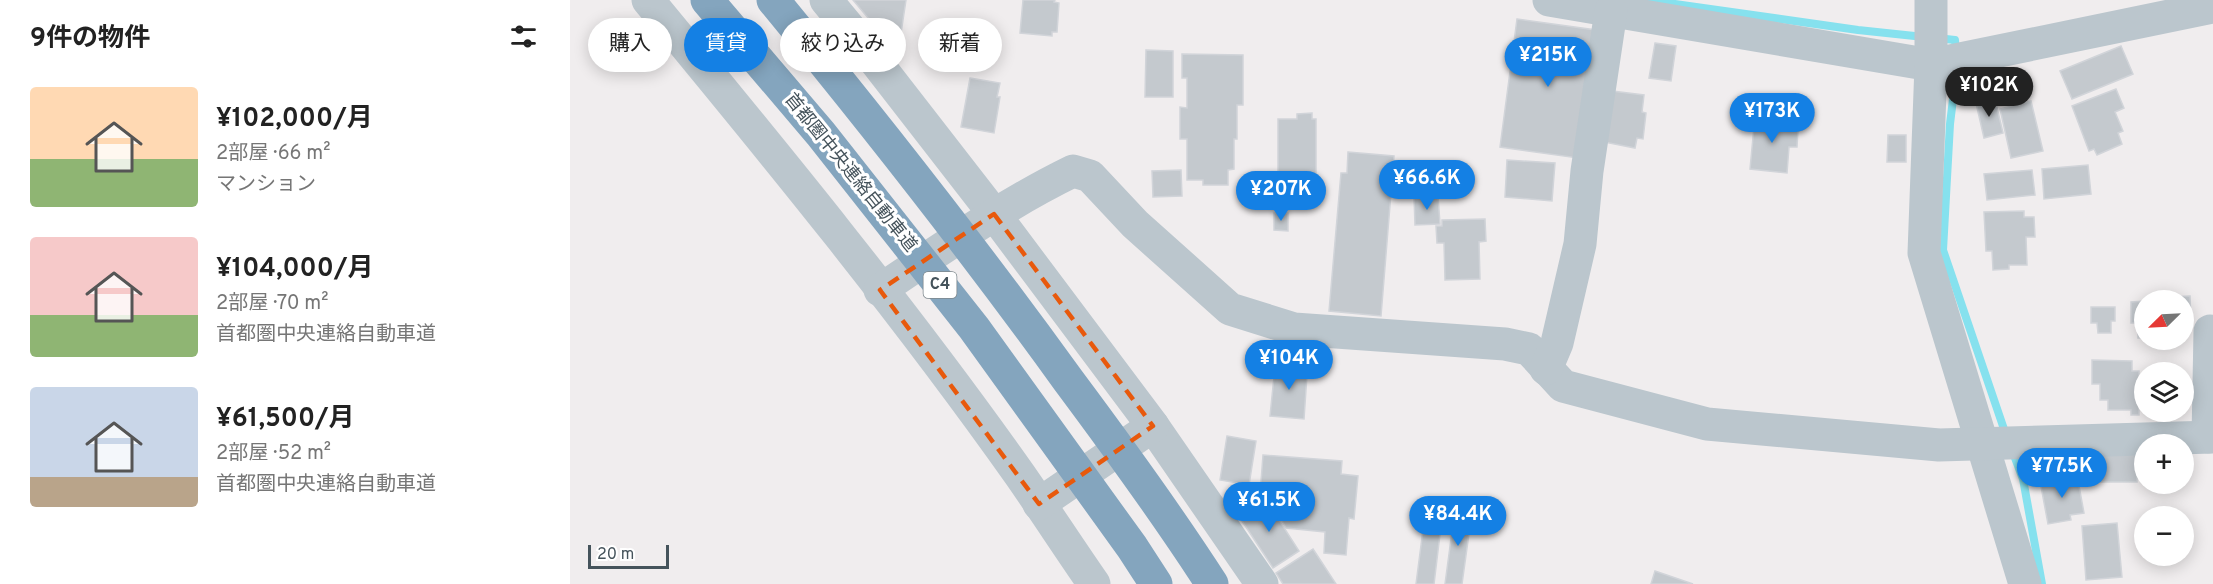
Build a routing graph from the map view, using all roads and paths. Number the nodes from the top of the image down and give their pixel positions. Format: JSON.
{"nodes":[{"id":1,"x":648,"y":0,"type":"edge"},
{"id":2,"x":707,"y":0,"type":"edge"},
{"id":3,"x":773,"y":0,"type":"edge"},
{"id":4,"x":826,"y":0,"type":"edge"},
{"id":5,"x":1549,"y":0,"type":"edge"},
{"id":6,"x":1931,"y":0,"type":"edge"},
{"id":7,"x":2213,"y":7,"type":"edge"},
{"id":8,"x":1611,"y":10,"type":"junction"},
{"id":9,"x":1931,"y":65,"type":"junction"},
{"id":10,"x":994,"y":214,"type":"junction"},
{"id":11,"x":880,"y":290,"type":"junction"},
{"id":12,"x":2210,"y":331,"type":"dead end"},
{"id":13,"x":1546,"y":369,"type":"junction"},
{"id":14,"x":1153,"y":426,"type":"junction"},
{"id":15,"x":2211,"y":437,"type":"edge"},
{"id":16,"x":1982,"y":443,"type":"junction"},
{"id":17,"x":1039,"y":504,"type":"junction"},
{"id":18,"x":1094,"y":584,"type":"edge"},
{"id":19,"x":1156,"y":584,"type":"edge"},
{"id":20,"x":1212,"y":584,"type":"edge"},
{"id":21,"x":1262,"y":584,"type":"edge"},
{"id":22,"x":2025,"y":584,"type":"edge"}],
"edges":[{"from":1,"to":11,"type":"street"},
{"from":2,"to":19,"type":"highway","name":"首都圏中央連絡自動車道","number":"C4"},
{"from":3,"to":20,"type":"highway","number":"C4"},
{"from":4,"to":10,"type":"street"},
{"from":5,"to":8,"type":"street"},
{"from":6,"to":9,"type":"street"},
{"from":7,"to":9,"type":"street"},
{"from":8,"to":9,"type":"street"},
{"from":8,"to":13,"type":"street"},
{"from":9,"to":16,"type":"street"},
{"from":10,"to":11,"type":"street"},
{"from":10,"to":13,"type":"street"},
{"from":10,"to":14,"type":"street"},
{"from":11,"to":17,"type":"street"},
{"from":12,"to":15,"type":"street"},
{"from":13,"to":16,"type":"street"},
{"from":14,"to":17,"type":"street"},
{"from":14,"to":21,"type":"street"},
{"from":15,"to":16,"type":"street"},
{"from":16,"to":22,"type":"street"},
{"from":17,"to":18,"type":"street"}]}
